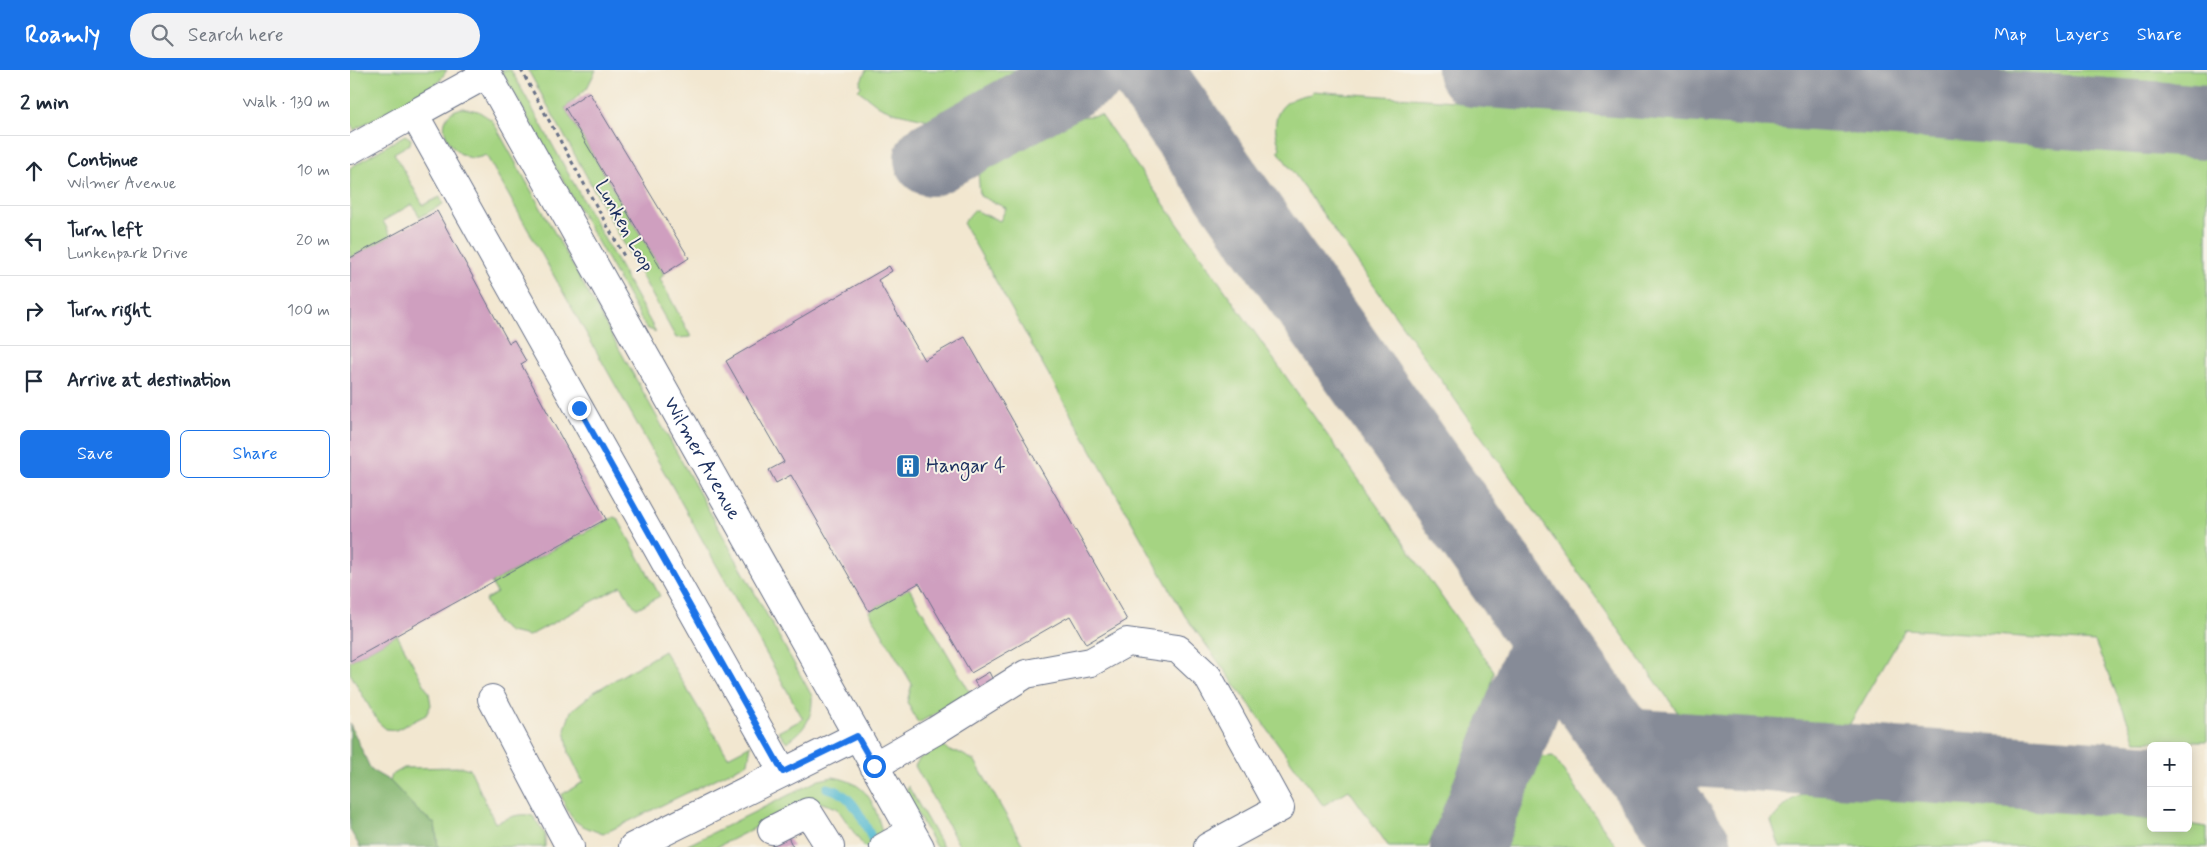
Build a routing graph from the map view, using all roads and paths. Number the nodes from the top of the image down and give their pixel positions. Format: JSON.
{"nodes":[{"id":1,"x":521,"y":70,"type":"edge"},
{"id":2,"x":486,"y":72,"type":"edge"},
{"id":3,"x":414,"y":114,"type":"junction"},
{"id":4,"x":350,"y":150,"type":"edge"},
{"id":5,"x":626,"y":260,"type":"dead end"},
{"id":6,"x":492,"y":699,"type":"dead end"},
{"id":7,"x":857,"y":736,"type":"junction"},
{"id":8,"x":874,"y":766,"type":"junction"},
{"id":9,"x":783,"y":772,"type":"junction"},
{"id":10,"x":772,"y":830,"type":"dead end"},
{"id":11,"x":915,"y":839,"type":"edge"},
{"id":12,"x":570,"y":847,"type":"edge"},
{"id":13,"x":633,"y":847,"type":"edge"},
{"id":14,"x":830,"y":847,"type":"edge"},
{"id":15,"x":884,"y":847,"type":"edge"},
{"id":16,"x":1208,"y":847,"type":"edge"}],
"edges":[{"from":1,"to":5,"type":"path","name":"Lunken Loop"},
{"from":2,"to":3,"type":"street"},
{"from":2,"to":7,"type":"street","name":"Wilmer Avenue"},
{"from":3,"to":4,"type":"street"},
{"from":3,"to":9,"type":"street"},
{"from":6,"to":12,"type":"street"},
{"from":7,"to":8,"type":"street","name":"Wilmer Avenue"},
{"from":7,"to":9,"type":"street"},
{"from":8,"to":11,"type":"street","name":"Wilmer Avenue"},
{"from":8,"to":16,"type":"street"},
{"from":9,"to":13,"type":"street"},
{"from":10,"to":14,"type":"street"},
{"from":11,"to":15,"type":"street"}]}
